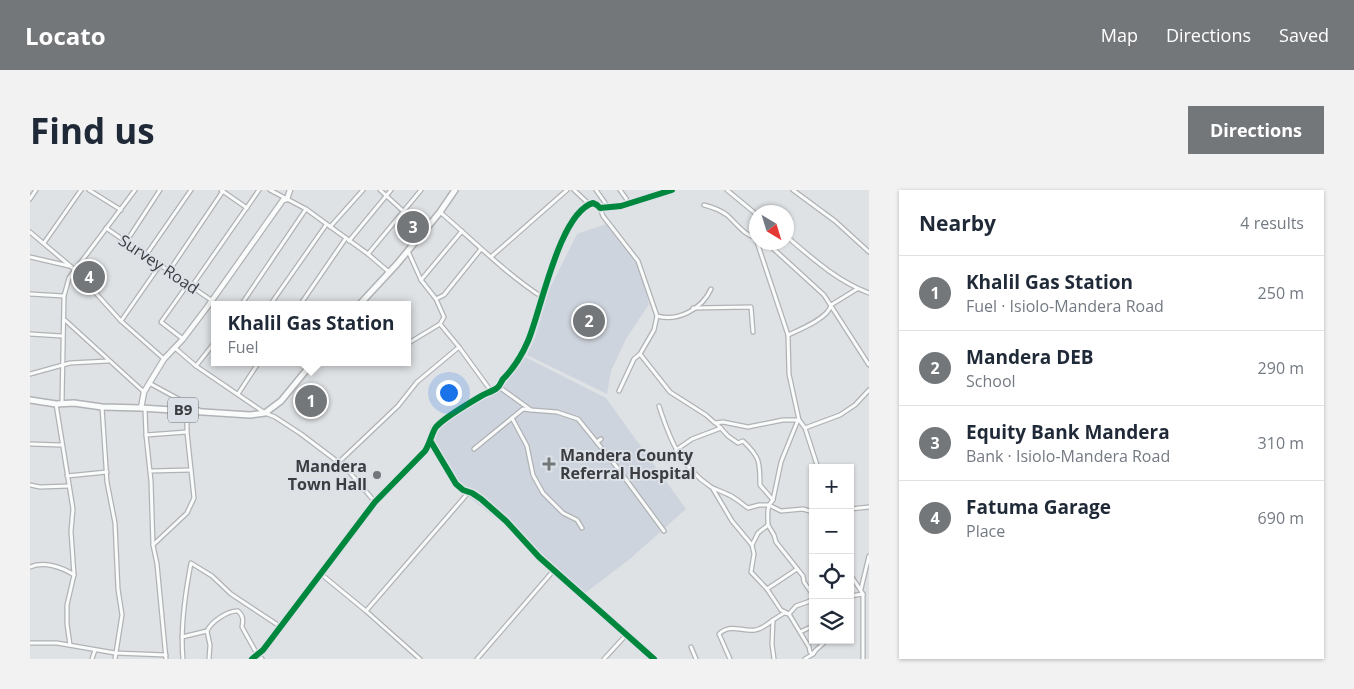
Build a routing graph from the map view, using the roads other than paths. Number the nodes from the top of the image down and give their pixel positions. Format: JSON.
{"nodes":[{"id":1,"x":36,"y":190,"type":"edge"},
{"id":2,"x":81,"y":190,"type":"edge"},
{"id":3,"x":89,"y":190,"type":"edge"},
{"id":4,"x":134,"y":190,"type":"edge"},
{"id":5,"x":160,"y":190,"type":"edge"},
{"id":6,"x":191,"y":190,"type":"edge"},
{"id":7,"x":259,"y":190,"type":"edge"},
{"id":8,"x":270,"y":190,"type":"edge"},
{"id":9,"x":290,"y":190,"type":"edge"},
{"id":10,"x":363,"y":190,"type":"edge"},
{"id":11,"x":380,"y":190,"type":"edge"},
{"id":12,"x":392,"y":190,"type":"edge"},
{"id":13,"x":421,"y":190,"type":"edge"},
{"id":14,"x":455,"y":190,"type":"edge"},
{"id":15,"x":567,"y":190,"type":"edge"},
{"id":16,"x":574,"y":190,"type":"edge"},
{"id":17,"x":596,"y":190,"type":"edge"},
{"id":18,"x":620,"y":190,"type":"edge"},
{"id":19,"x":672,"y":190,"type":"edge"},
{"id":20,"x":727,"y":190,"type":"edge"},
{"id":21,"x":793,"y":190,"type":"edge"},
{"id":22,"x":222,"y":191,"type":"edge"},
{"id":23,"x":387,"y":196,"type":"junction"},
{"id":24,"x":30,"y":199,"type":"edge"},
{"id":25,"x":287,"y":199,"type":"junction"},
{"id":26,"x":589,"y":204,"type":"junction"},
{"id":27,"x":630,"y":204,"type":"junction"},
{"id":28,"x":704,"y":205,"type":"dead end"},
{"id":29,"x":608,"y":207,"type":"junction"},
{"id":30,"x":246,"y":208,"type":"junction"},
{"id":31,"x":600,"y":208,"type":"junction"},
{"id":32,"x":749,"y":208,"type":"edge"},
{"id":33,"x":306,"y":209,"type":"junction"},
{"id":34,"x":121,"y":210,"type":"junction"},
{"id":35,"x":403,"y":212,"type":"junction"},
{"id":36,"x":440,"y":212,"type":"junction"},
{"id":37,"x":326,"y":225,"type":"junction"},
{"id":38,"x":106,"y":228,"type":"junction"},
{"id":39,"x":330,"y":228,"type":"junction"},
{"id":40,"x":425,"y":231,"type":"junction"},
{"id":41,"x":462,"y":231,"type":"junction"},
{"id":42,"x":30,"y":232,"type":"edge"},
{"id":43,"x":749,"y":235,"type":"edge"},
{"id":44,"x":347,"y":239,"type":"junction"},
{"id":45,"x":126,"y":242,"type":"junction"},
{"id":46,"x":44,"y":243,"type":"junction"},
{"id":47,"x":794,"y":243,"type":"edge"},
{"id":48,"x":481,"y":249,"type":"junction"},
{"id":49,"x":759,"y":250,"type":"edge"},
{"id":50,"x":774,"y":250,"type":"edge"},
{"id":51,"x":408,"y":251,"type":"junction"},
{"id":52,"x":869,"y":252,"type":"edge"},
{"id":53,"x":368,"y":254,"type":"junction"},
{"id":54,"x":146,"y":255,"type":"junction"},
{"id":55,"x":492,"y":256,"type":"junction"},
{"id":56,"x":30,"y":257,"type":"edge"},
{"id":57,"x":160,"y":264,"type":"junction"},
{"id":58,"x":70,"y":266,"type":"junction"},
{"id":59,"x":74,"y":270,"type":"junction"},
{"id":60,"x":170,"y":270,"type":"junction"},
{"id":61,"x":389,"y":272,"type":"junction"},
{"id":62,"x":421,"y":280,"type":"junction"},
{"id":63,"x":190,"y":285,"type":"junction"},
{"id":64,"x":858,"y":288,"type":"junction"},
{"id":65,"x":711,"y":289,"type":"dead end"},
{"id":66,"x":869,"y":293,"type":"edge"},
{"id":67,"x":30,"y":294,"type":"edge"},
{"id":68,"x":64,"y":296,"type":"junction"},
{"id":69,"x":542,"y":297,"type":"junction"},
{"id":70,"x":436,"y":299,"type":"junction"},
{"id":71,"x":212,"y":300,"type":"joint"},
{"id":72,"x":211,"y":301,"type":"edge"},
{"id":73,"x":244,"y":301,"type":"edge"},
{"id":74,"x":273,"y":301,"type":"edge"},
{"id":75,"x":303,"y":301,"type":"edge"},
{"id":76,"x":363,"y":301,"type":"edge"},
{"id":77,"x":831,"y":305,"type":"junction"},
{"id":78,"x":693,"y":308,"type":"junction"},
{"id":79,"x":657,"y":316,"type":"junction"},
{"id":80,"x":65,"y":319,"type":"junction"},
{"id":81,"x":121,"y":321,"type":"junction"},
{"id":82,"x":440,"y":324,"type":"junction"},
{"id":83,"x":753,"y":332,"type":"dead end"},
{"id":84,"x":30,"y":334,"type":"edge"},
{"id":85,"x":62,"y":336,"type":"junction"},
{"id":86,"x":788,"y":336,"type":"junction"},
{"id":87,"x":183,"y":339,"type":"junction"},
{"id":88,"x":411,"y":342,"type":"edge"},
{"id":89,"x":211,"y":347,"type":"edge"},
{"id":90,"x":459,"y":347,"type":"junction"},
{"id":91,"x":175,"y":348,"type":"junction"},
{"id":92,"x":640,"y":354,"type":"junction"},
{"id":93,"x":164,"y":359,"type":"junction"},
{"id":94,"x":109,"y":361,"type":"junction"},
{"id":95,"x":62,"y":365,"type":"junction"},
{"id":96,"x":196,"y":366,"type":"junction"},
{"id":97,"x":256,"y":366,"type":"edge"},
{"id":98,"x":309,"y":366,"type":"edge"},
{"id":99,"x":869,"y":366,"type":"edge"},
{"id":100,"x":30,"y":374,"type":"edge"},
{"id":101,"x":149,"y":383,"type":"junction"},
{"id":102,"x":498,"y":387,"type":"junction"},
{"id":103,"x":869,"y":390,"type":"edge"},
{"id":104,"x":491,"y":391,"type":"junction"},
{"id":105,"x":619,"y":391,"type":"dead end"},
{"id":106,"x":144,"y":392,"type":"junction"},
{"id":107,"x":238,"y":394,"type":"junction"},
{"id":108,"x":30,"y":400,"type":"edge"},
{"id":109,"x":56,"y":404,"type":"junction"},
{"id":110,"x":62,"y":404,"type":"junction"},
{"id":111,"x":658,"y":406,"type":"dead end"},
{"id":112,"x":102,"y":407,"type":"junction"},
{"id":113,"x":143,"y":408,"type":"junction"},
{"id":114,"x":531,"y":410,"type":"junction"},
{"id":115,"x":187,"y":411,"type":"junction"},
{"id":116,"x":203,"y":412,"type":"junction"},
{"id":117,"x":265,"y":413,"type":"junction"},
{"id":118,"x":512,"y":418,"type":"junction"},
{"id":119,"x":798,"y":420,"type":"junction"},
{"id":120,"x":716,"y":423,"type":"junction"},
{"id":121,"x":721,"y":428,"type":"junction"},
{"id":122,"x":805,"y":428,"type":"junction"},
{"id":123,"x":187,"y":432,"type":"junction"},
{"id":124,"x":146,"y":435,"type":"junction"},
{"id":125,"x":601,"y":439,"type":"dead end"},
{"id":126,"x":431,"y":442,"type":"junction"},
{"id":127,"x":597,"y":442,"type":"junction"},
{"id":128,"x":30,"y":444,"type":"edge"},
{"id":129,"x":61,"y":445,"type":"junction"},
{"id":130,"x":474,"y":449,"type":"dead end"},
{"id":131,"x":676,"y":450,"type":"junction"},
{"id":132,"x":339,"y":462,"type":"junction"},
{"id":133,"x":817,"y":464,"type":"edge"},
{"id":134,"x":191,"y":470,"type":"junction"},
{"id":135,"x":150,"y":471,"type":"junction"},
{"id":136,"x":107,"y":472,"type":"junction"},
{"id":137,"x":67,"y":476,"type":"junction"},
{"id":138,"x":30,"y":485,"type":"edge"},
{"id":139,"x":69,"y":486,"type":"junction"},
{"id":140,"x":713,"y":488,"type":"junction"},
{"id":141,"x":468,"y":493,"type":"junction"},
{"id":142,"x":773,"y":500,"type":"junction"},
{"id":143,"x":375,"y":502,"type":"junction"},
{"id":144,"x":769,"y":506,"type":"junction"},
{"id":145,"x":869,"y":507,"type":"edge"},
{"id":146,"x":854,"y":509,"type":"edge"},
{"id":147,"x":809,"y":511,"type":"edge"},
{"id":148,"x":768,"y":525,"type":"junction"},
{"id":149,"x":582,"y":528,"type":"dead end"},
{"id":150,"x":664,"y":531,"type":"dead end"},
{"id":151,"x":152,"y":545,"type":"junction"},
{"id":152,"x":752,"y":545,"type":"junction"},
{"id":153,"x":869,"y":556,"type":"edge"},
{"id":154,"x":30,"y":567,"type":"edge"},
{"id":155,"x":797,"y":568,"type":"junction"},
{"id":156,"x":554,"y":570,"type":"junction"},
{"id":157,"x":320,"y":574,"type":"junction"},
{"id":158,"x":74,"y":575,"type":"junction"},
{"id":159,"x":854,"y":579,"type":"edge"},
{"id":160,"x":767,"y":589,"type":"junction"},
{"id":161,"x":809,"y":589,"type":"edge"},
{"id":162,"x":861,"y":589,"type":"junction"},
{"id":163,"x":863,"y":594,"type":"junction"},
{"id":164,"x":854,"y":595,"type":"edge"},
{"id":165,"x":809,"y":601,"type":"edge"},
{"id":166,"x":366,"y":611,"type":"junction"},
{"id":167,"x":789,"y":614,"type":"junction"},
{"id":168,"x":773,"y":620,"type":"junction"},
{"id":169,"x":281,"y":627,"type":"junction"},
{"id":170,"x":809,"y":628,"type":"edge"},
{"id":171,"x":207,"y":631,"type":"junction"},
{"id":172,"x":800,"y":632,"type":"junction"},
{"id":173,"x":626,"y":635,"type":"junction"},
{"id":174,"x":182,"y":637,"type":"junction"},
{"id":175,"x":30,"y":643,"type":"edge"},
{"id":176,"x":823,"y":644,"type":"edge"},
{"id":177,"x":70,"y":646,"type":"junction"},
{"id":178,"x":692,"y":647,"type":"dead end"},
{"id":179,"x":95,"y":650,"type":"junction"},
{"id":180,"x":115,"y":653,"type":"junction"},
{"id":181,"x":257,"y":654,"type":"junction"},
{"id":182,"x":813,"y":654,"type":"junction"},
{"id":183,"x":166,"y":657,"type":"edge"},
{"id":184,"x":92,"y":659,"type":"edge"},
{"id":185,"x":115,"y":659,"type":"edge"},
{"id":186,"x":183,"y":659,"type":"edge"},
{"id":187,"x":209,"y":659,"type":"edge"},
{"id":188,"x":252,"y":659,"type":"edge"},
{"id":189,"x":262,"y":659,"type":"edge"},
{"id":190,"x":420,"y":659,"type":"edge"},
{"id":191,"x":478,"y":659,"type":"edge"},
{"id":192,"x":604,"y":659,"type":"edge"},
{"id":193,"x":654,"y":659,"type":"edge"},
{"id":194,"x":696,"y":659,"type":"edge"},
{"id":195,"x":730,"y":659,"type":"edge"},
{"id":196,"x":774,"y":659,"type":"edge"},
{"id":197,"x":805,"y":659,"type":"edge"},
{"id":198,"x":863,"y":659,"type":"edge"}],
"edges":[{"from":1,"to":24,"type":"street"},
{"from":2,"to":46,"type":"street"},
{"from":3,"to":34,"type":"street"},
{"from":4,"to":34,"type":"street"},
{"from":5,"to":45,"type":"street"},
{"from":6,"to":54,"type":"street"},
{"from":7,"to":30,"type":"street"},
{"from":8,"to":25,"type":"street"},
{"from":9,"to":25,"type":"main road"},
{"from":10,"to":39,"type":"street"},
{"from":11,"to":23,"type":"street"},
{"from":12,"to":23,"type":"street"},
{"from":13,"to":35,"type":"street"},
{"from":14,"to":36,"type":"highway"},
{"from":15,"to":55,"type":"street"},
{"from":16,"to":26,"type":"street"},
{"from":17,"to":29,"type":"street"},
{"from":18,"to":27,"type":"street"},
{"from":19,"to":27,"type":"street"},
{"from":20,"to":32,"type":"street"},
{"from":21,"to":52,"type":"street"},
{"from":22,"to":30,"type":"street"},
{"from":22,"to":60,"type":"street"},
{"from":23,"to":35,"type":"street"},
{"from":23,"to":44,"type":"street"},
{"from":25,"to":33,"type":"street"},
{"from":25,"to":71,"type":"main road"},
{"from":26,"to":31,"type":"street"},
{"from":26,"to":69,"type":"street"},
{"from":27,"to":29,"type":"street"},
{"from":28,"to":43,"type":"street"},
{"from":29,"to":31,"type":"street"},
{"from":30,"to":63,"type":"street"},
{"from":31,"to":79,"type":"street"},
{"from":33,"to":37,"type":"street"},
{"from":33,"to":73,"type":"street"},
{"from":34,"to":38,"type":"street"},
{"from":35,"to":40,"type":"street"},
{"from":35,"to":53,"type":"street"},
{"from":36,"to":40,"type":"highway"},
{"from":36,"to":41,"type":"street"},
{"from":37,"to":39,"type":"street"},
{"from":37,"to":74,"type":"street"},
{"from":38,"to":45,"type":"street","name":"Survey Road"},
{"from":38,"to":59,"type":"street"},
{"from":39,"to":44,"type":"street"},
{"from":40,"to":51,"type":"highway"},
{"from":41,"to":48,"type":"street"},
{"from":41,"to":62,"type":"street"},
{"from":42,"to":46,"type":"street"},
{"from":44,"to":53,"type":"street"},
{"from":44,"to":75,"type":"street"},
{"from":45,"to":54,"type":"street","name":"Survey Road"},
{"from":46,"to":58,"type":"street"},
{"from":47,"to":64,"type":"street"},
{"from":48,"to":55,"type":"street"},
{"from":48,"to":70,"type":"street"},
{"from":49,"to":86,"type":"street"},
{"from":50,"to":77,"type":"street"},
{"from":51,"to":61,"type":"highway"},
{"from":51,"to":62,"type":"street"},
{"from":53,"to":61,"type":"street"},
{"from":54,"to":57,"type":"street","name":"Survey Road"},
{"from":55,"to":69,"type":"street"},
{"from":56,"to":58,"type":"street"},
{"from":57,"to":60,"type":"street","name":"Survey Road"},
{"from":57,"to":81,"type":"street"},
{"from":58,"to":59,"type":"street"},
{"from":59,"to":68,"type":"street"},
{"from":59,"to":81,"type":"street"},
{"from":60,"to":63,"type":"street","name":"Survey Road"},
{"from":61,"to":76,"type":"highway"},
{"from":62,"to":70,"type":"street"},
{"from":63,"to":71,"type":"street","name":"Survey Road"},
{"from":63,"to":87,"type":"street"},
{"from":64,"to":66,"type":"street"},
{"from":64,"to":77,"type":"street"},
{"from":65,"to":78,"type":"street"},
{"from":67,"to":68,"type":"street"},
{"from":68,"to":80,"type":"street"},
{"from":69,"to":102,"type":"street"},
{"from":70,"to":82,"type":"street"},
{"from":72,"to":87,"type":"main road"},
{"from":77,"to":86,"type":"street"},
{"from":77,"to":99,"type":"street"},
{"from":78,"to":79,"type":"street"},
{"from":78,"to":83,"type":"street"},
{"from":79,"to":92,"type":"street"},
{"from":80,"to":85,"type":"street"},
{"from":80,"to":94,"type":"street"},
{"from":81,"to":93,"type":"street"},
{"from":82,"to":88,"type":"street"},
{"from":82,"to":90,"type":"street"},
{"from":84,"to":85,"type":"street"},
{"from":85,"to":95,"type":"street"},
{"from":86,"to":119,"type":"street"},
{"from":87,"to":91,"type":"main road"},
{"from":89,"to":96,"type":"street"},
{"from":90,"to":104,"type":"street"},
{"from":90,"to":132,"type":"street"},
{"from":91,"to":93,"type":"main road"},
{"from":91,"to":96,"type":"street"},
{"from":92,"to":105,"type":"street"},
{"from":92,"to":120,"type":"street"},
{"from":93,"to":101,"type":"main road"},
{"from":94,"to":95,"type":"street"},
{"from":94,"to":106,"type":"street"},
{"from":95,"to":100,"type":"street"},
{"from":95,"to":110,"type":"street"},
{"from":96,"to":107,"type":"street"},
{"from":97,"to":107,"type":"street"},
{"from":98,"to":117,"type":"highway"},
{"from":101,"to":106,"type":"main road"},
{"from":101,"to":116,"type":"street"},
{"from":102,"to":104,"type":"street"},
{"from":102,"to":114,"type":"street"},
{"from":103,"to":122,"type":"street"},
{"from":104,"to":126,"type":"street"},
{"from":106,"to":113,"type":"main road"},
{"from":107,"to":117,"type":"street"},
{"from":108,"to":109,"type":"highway","number":"B9"},
{"from":109,"to":110,"type":"highway","number":"B9"},
{"from":109,"to":129,"type":"street"},
{"from":110,"to":112,"type":"highway","number":"B9"},
{"from":111,"to":131,"type":"street"},
{"from":112,"to":113,"type":"highway","number":"B9"},
{"from":112,"to":136,"type":"street"},
{"from":113,"to":115,"type":"highway","number":"B9"},
{"from":113,"to":124,"type":"street"},
{"from":114,"to":118,"type":"street"},
{"from":114,"to":127,"type":"street"},
{"from":115,"to":116,"type":"highway","number":"B9"},
{"from":115,"to":123,"type":"street"},
{"from":116,"to":117,"type":"highway","number":"B9"},
{"from":117,"to":132,"type":"street"},
{"from":118,"to":130,"type":"street"},
{"from":118,"to":149,"type":"street"},
{"from":119,"to":120,"type":"street"},
{"from":119,"to":122,"type":"street"},
{"from":119,"to":142,"type":"street"},
{"from":120,"to":121,"type":"street"},
{"from":121,"to":131,"type":"street"},
{"from":121,"to":142,"type":"street"},
{"from":122,"to":133,"type":"street"},
{"from":123,"to":124,"type":"street"},
{"from":123,"to":134,"type":"street"},
{"from":124,"to":135,"type":"street"},
{"from":125,"to":127,"type":"street"},
{"from":126,"to":141,"type":"street"},
{"from":126,"to":143,"type":"street"},
{"from":127,"to":150,"type":"street"},
{"from":128,"to":129,"type":"street"},
{"from":129,"to":137,"type":"street"},
{"from":131,"to":140,"type":"street"},
{"from":132,"to":143,"type":"street"},
{"from":134,"to":135,"type":"street"},
{"from":134,"to":151,"type":"street"},
{"from":135,"to":151,"type":"street"},
{"from":136,"to":137,"type":"street"},
{"from":136,"to":180,"type":"street"},
{"from":137,"to":139,"type":"street"},
{"from":138,"to":139,"type":"street"},
{"from":139,"to":158,"type":"street"},
{"from":140,"to":144,"type":"street"},
{"from":140,"to":152,"type":"street"},
{"from":141,"to":156,"type":"street"},
{"from":141,"to":166,"type":"street"},
{"from":142,"to":144,"type":"street"},
{"from":143,"to":157,"type":"street"},
{"from":144,"to":147,"type":"street"},
{"from":144,"to":148,"type":"street"},
{"from":145,"to":146,"type":"street"},
{"from":148,"to":152,"type":"street"},
{"from":148,"to":155,"type":"street"},
{"from":151,"to":183,"type":"street"},
{"from":152,"to":160,"type":"street"},
{"from":153,"to":162,"type":"street"},
{"from":154,"to":158,"type":"street"},
{"from":155,"to":160,"type":"street"},
{"from":155,"to":161,"type":"street"},
{"from":156,"to":173,"type":"street"},
{"from":156,"to":191,"type":"street"},
{"from":157,"to":166,"type":"street"},
{"from":157,"to":169,"type":"street"},
{"from":158,"to":177,"type":"street"},
{"from":159,"to":162,"type":"street"},
{"from":160,"to":167,"type":"street"},
{"from":162,"to":163,"type":"street"},
{"from":163,"to":164,"type":"street"},
{"from":163,"to":198,"type":"street"},
{"from":165,"to":167,"type":"street"},
{"from":166,"to":190,"type":"street"},
{"from":167,"to":168,"type":"street"},
{"from":167,"to":172,"type":"street"},
{"from":168,"to":195,"type":"street"},
{"from":168,"to":196,"type":"street"},
{"from":169,"to":174,"type":"street"},
{"from":169,"to":181,"type":"street"},
{"from":170,"to":172,"type":"street"},
{"from":171,"to":174,"type":"street"},
{"from":171,"to":181,"type":"street"},
{"from":171,"to":187,"type":"street"},
{"from":172,"to":182,"type":"street"},
{"from":173,"to":192,"type":"street"},
{"from":173,"to":193,"type":"street"},
{"from":174,"to":186,"type":"street"},
{"from":175,"to":177,"type":"street"},
{"from":176,"to":182,"type":"street"},
{"from":177,"to":179,"type":"street"},
{"from":178,"to":194,"type":"street"},
{"from":179,"to":180,"type":"street"},
{"from":179,"to":184,"type":"street"},
{"from":180,"to":183,"type":"street"},
{"from":180,"to":185,"type":"street"},
{"from":181,"to":188,"type":"street"},
{"from":181,"to":189,"type":"street"},
{"from":182,"to":197,"type":"street"}]}
